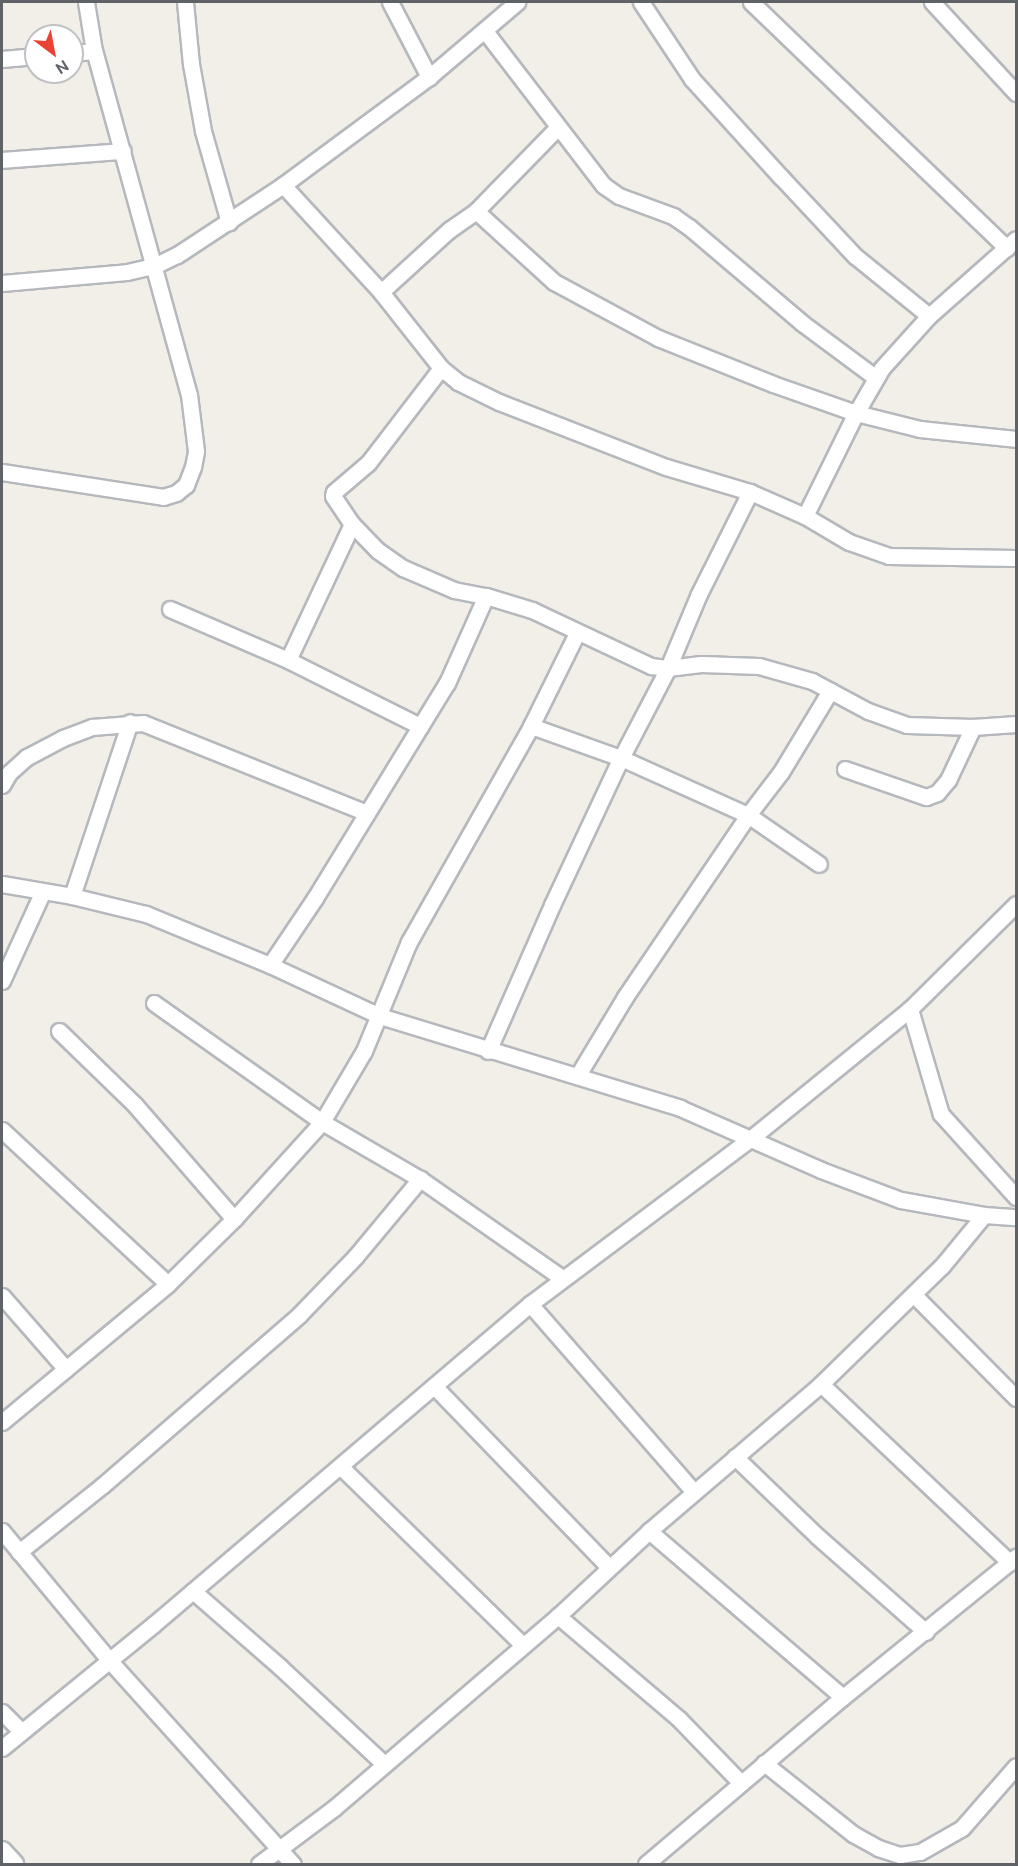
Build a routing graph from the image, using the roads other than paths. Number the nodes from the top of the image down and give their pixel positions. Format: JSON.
{"nodes":[{"id":1,"x":86,"y":2,"type":"edge"},
{"id":2,"x":185,"y":2,"type":"edge"},
{"id":3,"x":390,"y":2,"type":"edge"},
{"id":4,"x":517,"y":2,"type":"edge"},
{"id":5,"x":641,"y":2,"type":"edge"},
{"id":6,"x":752,"y":2,"type":"edge"},
{"id":7,"x":932,"y":2,"type":"edge"},
{"id":8,"x":485,"y":31,"type":"junction"},
{"id":9,"x":94,"y":51,"type":"junction"},
{"id":10,"x":84,"y":52,"type":"edge"},
{"id":11,"x":24,"y":57,"type":"edge"},
{"id":12,"x":2,"y":59,"type":"edge"},
{"id":13,"x":429,"y":76,"type":"junction"},
{"id":14,"x":1017,"y":93,"type":"edge"},
{"id":15,"x":557,"y":128,"type":"junction"},
{"id":16,"x":123,"y":151,"type":"junction"},
{"id":17,"x":2,"y":160,"type":"edge"},
{"id":18,"x":283,"y":185,"type":"junction"},
{"id":19,"x":476,"y":211,"type":"junction"},
{"id":20,"x":229,"y":222,"type":"junction"},
{"id":21,"x":1012,"y":244,"type":"edge"},
{"id":22,"x":154,"y":266,"type":"junction"},
{"id":23,"x":2,"y":283,"type":"edge"},
{"id":24,"x":381,"y":292,"type":"junction"},
{"id":25,"x":929,"y":316,"type":"junction"},
{"id":26,"x":441,"y":368,"type":"junction"},
{"id":27,"x":876,"y":378,"type":"junction"},
{"id":28,"x":856,"y":413,"type":"junction"},
{"id":29,"x":1017,"y":439,"type":"edge"},
{"id":30,"x":2,"y":472,"type":"edge"},
{"id":31,"x":750,"y":492,"type":"junction"},
{"id":32,"x":805,"y":516,"type":"junction"},
{"id":33,"x":352,"y":525,"type":"junction"},
{"id":34,"x":1017,"y":558,"type":"edge"},
{"id":35,"x":486,"y":596,"type":"junction"},
{"id":36,"x":170,"y":609,"type":"dead end"},
{"id":37,"x":577,"y":633,"type":"junction"},
{"id":38,"x":288,"y":660,"type":"junction"},
{"id":39,"x":668,"y":668,"type":"junction"},
{"id":40,"x":830,"y":691,"type":"junction"},
{"id":41,"x":130,"y":722,"type":"junction"},
{"id":42,"x":1017,"y":724,"type":"edge"},
{"id":43,"x":420,"y":726,"type":"junction"},
{"id":44,"x":531,"y":726,"type":"junction"},
{"id":45,"x":973,"y":728,"type":"junction"},
{"id":46,"x":621,"y":759,"type":"junction"},
{"id":47,"x":845,"y":769,"type":"dead end"},
{"id":48,"x":2,"y":785,"type":"edge"},
{"id":49,"x":367,"y":813,"type":"junction"},
{"id":50,"x":748,"y":815,"type":"junction"},
{"id":51,"x":819,"y":864,"type":"dead end"},
{"id":52,"x":2,"y":884,"type":"edge"},
{"id":53,"x":43,"y":891,"type":"junction"},
{"id":54,"x":72,"y":896,"type":"junction"},
{"id":55,"x":1017,"y":904,"type":"edge"},
{"id":56,"x":270,"y":965,"type":"junction"},
{"id":57,"x":2,"y":981,"type":"edge"},
{"id":58,"x":154,"y":1003,"type":"dead end"},
{"id":59,"x":910,"y":1010,"type":"junction"},
{"id":60,"x":380,"y":1016,"type":"junction"},
{"id":61,"x":59,"y":1031,"type":"dead end"},
{"id":62,"x":488,"y":1051,"type":"junction"},
{"id":63,"x":578,"y":1075,"type":"junction"},
{"id":64,"x":322,"y":1122,"type":"junction"},
{"id":65,"x":2,"y":1131,"type":"edge"},
{"id":66,"x":750,"y":1139,"type":"junction"},
{"id":67,"x":420,"y":1179,"type":"junction"},
{"id":68,"x":1017,"y":1197,"type":"edge"},
{"id":69,"x":984,"y":1215,"type":"junction"},
{"id":70,"x":1017,"y":1217,"type":"edge"},
{"id":71,"x":234,"y":1219,"type":"junction"},
{"id":72,"x":562,"y":1278,"type":"junction"},
{"id":73,"x":168,"y":1284,"type":"junction"},
{"id":74,"x":914,"y":1294,"type":"junction"},
{"id":75,"x":2,"y":1296,"type":"edge"},
{"id":76,"x":530,"y":1304,"type":"junction"},
{"id":77,"x":66,"y":1369,"type":"junction"},
{"id":78,"x":821,"y":1384,"type":"junction"},
{"id":79,"x":434,"y":1386,"type":"junction"},
{"id":80,"x":1017,"y":1398,"type":"edge"},
{"id":81,"x":2,"y":1422,"type":"edge"},
{"id":82,"x":735,"y":1456,"type":"junction"},
{"id":83,"x":341,"y":1467,"type":"junction"},
{"id":84,"x":694,"y":1492,"type":"junction"},
{"id":85,"x":2,"y":1531,"type":"edge"},
{"id":86,"x":649,"y":1531,"type":"junction"},
{"id":87,"x":20,"y":1552,"type":"junction"},
{"id":88,"x":1013,"y":1560,"type":"edge"},
{"id":89,"x":609,"y":1567,"type":"junction"},
{"id":90,"x":193,"y":1591,"type":"junction"},
{"id":91,"x":558,"y":1616,"type":"junction"},
{"id":92,"x":926,"y":1632,"type":"junction"},
{"id":93,"x":522,"y":1644,"type":"junction"},
{"id":94,"x":109,"y":1660,"type":"junction"},
{"id":95,"x":843,"y":1697,"type":"junction"},
{"id":96,"x":2,"y":1712,"type":"edge"},
{"id":97,"x":21,"y":1731,"type":"junction"},
{"id":98,"x":2,"y":1748,"type":"edge"},
{"id":99,"x":764,"y":1763,"type":"junction"},
{"id":100,"x":384,"y":1764,"type":"junction"},
{"id":101,"x":1017,"y":1766,"type":"edge"},
{"id":102,"x":741,"y":1783,"type":"junction"},
{"id":103,"x":278,"y":1850,"type":"junction"},
{"id":104,"x":2,"y":1851,"type":"edge"},
{"id":105,"x":14,"y":1864,"type":"edge"},
{"id":106,"x":259,"y":1864,"type":"edge"},
{"id":107,"x":293,"y":1864,"type":"edge"},
{"id":108,"x":646,"y":1864,"type":"edge"}],
"edges":[{"from":1,"to":9,"type":"street"},
{"from":2,"to":20,"type":"street"},
{"from":3,"to":13,"type":"street"},
{"from":4,"to":8,"type":"street"},
{"from":5,"to":25,"type":"street"},
{"from":6,"to":21,"type":"street"},
{"from":7,"to":14,"type":"street"},
{"from":8,"to":13,"type":"street"},
{"from":8,"to":15,"type":"street"},
{"from":9,"to":10,"type":"street"},
{"from":9,"to":16,"type":"street"},
{"from":11,"to":12,"type":"street"},
{"from":13,"to":18,"type":"street"},
{"from":15,"to":19,"type":"street"},
{"from":15,"to":27,"type":"street"},
{"from":16,"to":17,"type":"street"},
{"from":16,"to":22,"type":"street"},
{"from":18,"to":20,"type":"street"},
{"from":18,"to":24,"type":"street"},
{"from":19,"to":24,"type":"street"},
{"from":19,"to":28,"type":"street"},
{"from":20,"to":22,"type":"street"},
{"from":21,"to":25,"type":"street"},
{"from":22,"to":23,"type":"street"},
{"from":22,"to":30,"type":"street"},
{"from":24,"to":26,"type":"street"},
{"from":25,"to":27,"type":"street"},
{"from":26,"to":31,"type":"street"},
{"from":26,"to":33,"type":"street"},
{"from":27,"to":28,"type":"street"},
{"from":28,"to":29,"type":"street"},
{"from":28,"to":32,"type":"street"},
{"from":31,"to":32,"type":"street"},
{"from":31,"to":39,"type":"street"},
{"from":32,"to":34,"type":"street"},
{"from":33,"to":35,"type":"street"},
{"from":33,"to":38,"type":"street"},
{"from":35,"to":37,"type":"street"},
{"from":35,"to":43,"type":"street"},
{"from":36,"to":38,"type":"street"},
{"from":37,"to":39,"type":"street"},
{"from":37,"to":44,"type":"street"},
{"from":38,"to":43,"type":"street"},
{"from":39,"to":40,"type":"street"},
{"from":39,"to":46,"type":"street"},
{"from":40,"to":45,"type":"street"},
{"from":40,"to":50,"type":"street"},
{"from":41,"to":48,"type":"street"},
{"from":41,"to":49,"type":"street"},
{"from":41,"to":54,"type":"street"},
{"from":42,"to":45,"type":"street"},
{"from":43,"to":49,"type":"street"},
{"from":44,"to":46,"type":"street"},
{"from":44,"to":60,"type":"street"},
{"from":45,"to":47,"type":"street"},
{"from":46,"to":50,"type":"street"},
{"from":46,"to":62,"type":"street"},
{"from":49,"to":56,"type":"street"},
{"from":50,"to":51,"type":"street"},
{"from":50,"to":63,"type":"street"},
{"from":52,"to":53,"type":"street"},
{"from":53,"to":54,"type":"street"},
{"from":53,"to":57,"type":"street"},
{"from":54,"to":56,"type":"street"},
{"from":55,"to":59,"type":"street"},
{"from":56,"to":60,"type":"street"},
{"from":58,"to":64,"type":"street"},
{"from":59,"to":66,"type":"street"},
{"from":59,"to":68,"type":"street"},
{"from":60,"to":62,"type":"street"},
{"from":60,"to":64,"type":"street"},
{"from":61,"to":71,"type":"street"},
{"from":62,"to":63,"type":"street"},
{"from":63,"to":66,"type":"street"},
{"from":64,"to":67,"type":"street"},
{"from":64,"to":71,"type":"street"},
{"from":65,"to":73,"type":"street"},
{"from":66,"to":69,"type":"street"},
{"from":66,"to":72,"type":"street"},
{"from":67,"to":72,"type":"street"},
{"from":67,"to":87,"type":"street"},
{"from":69,"to":70,"type":"street"},
{"from":69,"to":74,"type":"street"},
{"from":71,"to":73,"type":"street"},
{"from":72,"to":76,"type":"street"},
{"from":73,"to":77,"type":"street"},
{"from":74,"to":78,"type":"street"},
{"from":74,"to":80,"type":"street"},
{"from":75,"to":77,"type":"street"},
{"from":76,"to":79,"type":"street"},
{"from":76,"to":84,"type":"street"},
{"from":77,"to":81,"type":"street"},
{"from":78,"to":82,"type":"street"},
{"from":78,"to":88,"type":"street"},
{"from":79,"to":83,"type":"street"},
{"from":79,"to":89,"type":"street"},
{"from":82,"to":84,"type":"street"},
{"from":82,"to":92,"type":"street"},
{"from":83,"to":90,"type":"street"},
{"from":83,"to":93,"type":"street"},
{"from":84,"to":86,"type":"street"},
{"from":85,"to":87,"type":"street"},
{"from":86,"to":89,"type":"street"},
{"from":86,"to":95,"type":"street"},
{"from":87,"to":94,"type":"street"},
{"from":88,"to":92,"type":"street"},
{"from":89,"to":91,"type":"street"},
{"from":90,"to":94,"type":"street"},
{"from":90,"to":100,"type":"street"},
{"from":91,"to":93,"type":"street"},
{"from":91,"to":102,"type":"street"},
{"from":92,"to":95,"type":"street"},
{"from":93,"to":100,"type":"street"},
{"from":94,"to":97,"type":"street"},
{"from":94,"to":103,"type":"street"},
{"from":95,"to":99,"type":"street"},
{"from":96,"to":97,"type":"street"},
{"from":97,"to":98,"type":"street"},
{"from":99,"to":101,"type":"street"},
{"from":99,"to":102,"type":"street"},
{"from":100,"to":103,"type":"street"},
{"from":102,"to":108,"type":"street"},
{"from":103,"to":106,"type":"street"},
{"from":103,"to":107,"type":"street"},
{"from":104,"to":105,"type":"street"}]}
